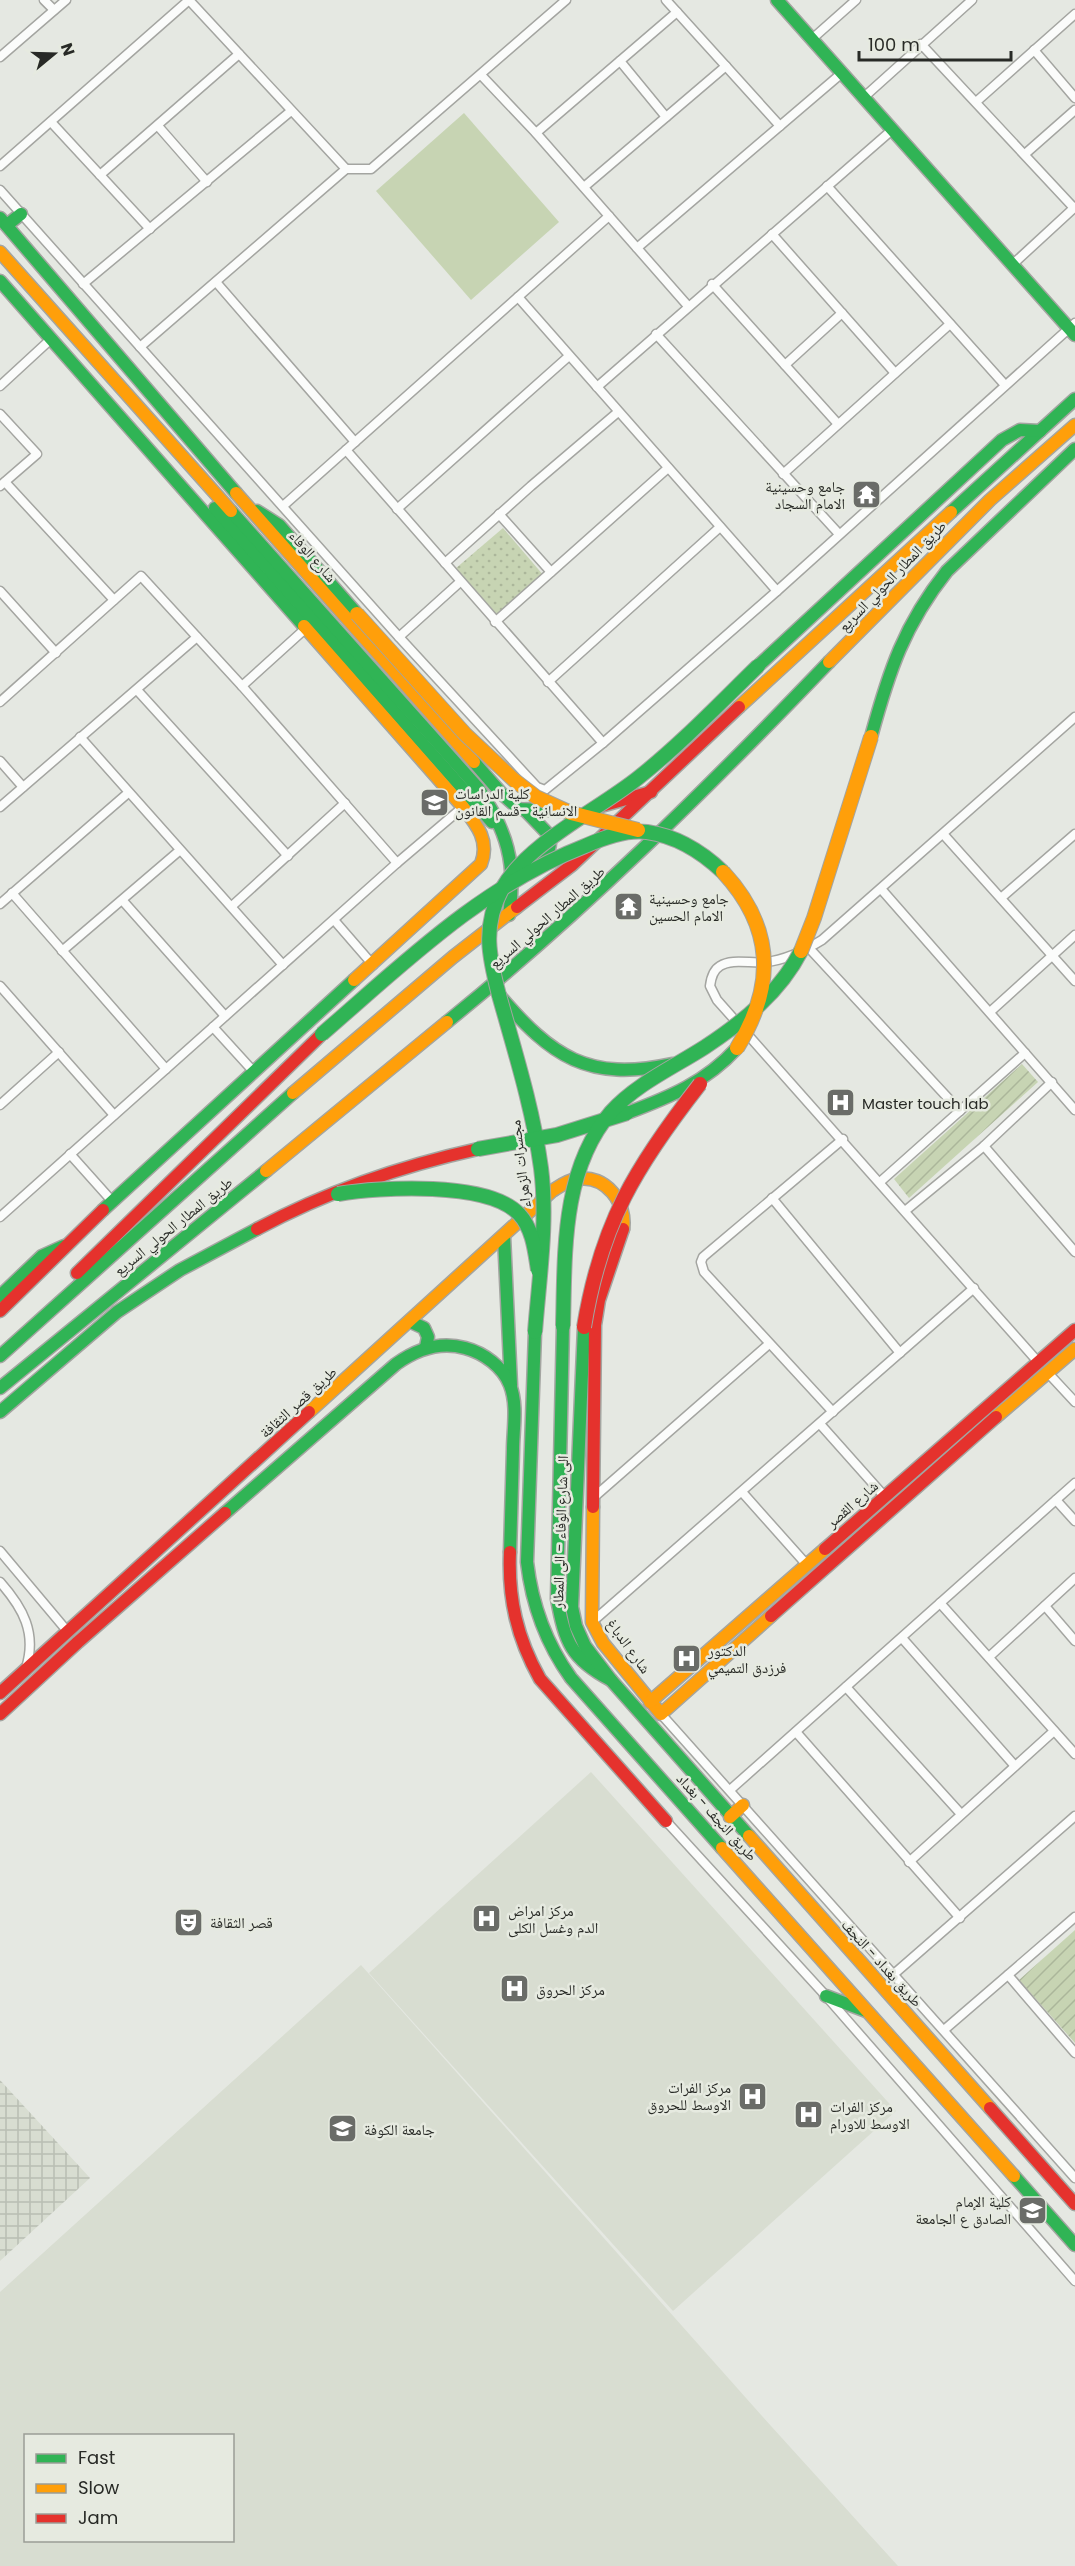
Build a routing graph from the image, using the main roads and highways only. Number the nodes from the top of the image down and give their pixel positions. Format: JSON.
{"nodes":[{"id":1,"x":777,"y":0,"type":"edge"},
{"id":2,"x":21,"y":214,"type":"road end"},
{"id":3,"x":3,"y":222,"type":"edge"},
{"id":4,"x":0,"y":252,"type":"edge"},
{"id":5,"x":0,"y":281,"type":"edge"},
{"id":6,"x":1073,"y":328,"type":"edge"},
{"id":7,"x":1075,"y":399,"type":"edge"},
{"id":8,"x":153,"y":425,"type":"junction"},
{"id":9,"x":1075,"y":425,"type":"edge"},
{"id":10,"x":1040,"y":431,"type":"junction"},
{"id":11,"x":1075,"y":449,"type":"edge"},
{"id":12,"x":251,"y":508,"type":"junction"},
{"id":13,"x":651,"y":792,"type":"junction"},
{"id":14,"x":525,"y":810,"type":"junction"},
{"id":15,"x":505,"y":832,"type":"junction"},
{"id":16,"x":646,"y":832,"type":"junction"},
{"id":17,"x":503,"y":885,"type":"junction"},
{"id":18,"x":509,"y":915,"type":"junction"},
{"id":19,"x":499,"y":995,"type":"junction"},
{"id":20,"x":687,"y":1060,"type":"junction"},
{"id":21,"x":700,"y":1084,"type":"junction"},
{"id":22,"x":338,"y":1194,"type":"junction"},
{"id":23,"x":504,"y":1236,"type":"junction"},
{"id":24,"x":64,"y":1246,"type":"junction"},
{"id":25,"x":538,"y":1270,"type":"junction"},
{"id":26,"x":0,"y":1296,"type":"edge"},
{"id":27,"x":0,"y":1311,"type":"edge"},
{"id":28,"x":411,"y":1322,"type":"junction"},
{"id":29,"x":1075,"y":1330,"type":"edge"},
{"id":30,"x":535,"y":1332,"type":"joint"},
{"id":31,"x":12,"y":1346,"type":"junction"},
{"id":32,"x":426,"y":1347,"type":"junction"},
{"id":33,"x":1075,"y":1349,"type":"edge"},
{"id":34,"x":0,"y":1356,"type":"edge"},
{"id":35,"x":0,"y":1388,"type":"edge"},
{"id":36,"x":511,"y":1388,"type":"junction"},
{"id":37,"x":0,"y":1412,"type":"edge"},
{"id":38,"x":957,"y":1442,"type":"junction"},
{"id":39,"x":929,"y":1467,"type":"junction"},
{"id":40,"x":611,"y":1680,"type":"junction"},
{"id":41,"x":0,"y":1693,"type":"edge"},
{"id":42,"x":651,"y":1702,"type":"junction"},
{"id":43,"x":0,"y":1714,"type":"edge"},
{"id":44,"x":661,"y":1714,"type":"joint"},
{"id":45,"x":665,"y":1743,"type":"joint"},
{"id":46,"x":743,"y":1805,"type":"road end"},
{"id":47,"x":730,"y":1817,"type":"junction"},
{"id":48,"x":666,"y":1821,"type":"road end"},
{"id":49,"x":826,"y":1995,"type":"road end"},
{"id":50,"x":871,"y":2013,"type":"junction"},
{"id":51,"x":1075,"y":2204,"type":"edge"},
{"id":52,"x":1075,"y":2245,"type":"edge"}],
"edges":[{"from":1,"to":6,"type":"main road"},
{"from":2,"to":3,"type":"main road"},
{"from":3,"to":12,"type":"main road","name":"شارع الوفاء"},
{"from":4,"to":8,"type":"main road","name":"شارع الوفاء"},
{"from":5,"to":24,"type":"main road"},
{"from":7,"to":10,"type":"main road","name":"طريق المطار الحولي السريع"},
{"from":8,"to":15,"type":"main road","name":"شارع الوفاء"},
{"from":8,"to":17,"type":"main road"},
{"from":9,"to":35,"type":"main road","name":"طريق المطار الحولي السريع"},
{"from":10,"to":13,"type":"main road","name":"طريق المطار الحولي السريع"},
{"from":10,"to":17,"type":"main road","bridge":true},
{"from":11,"to":20,"type":"main road","bridge":true},
{"from":12,"to":14,"type":"main road","name":"شارع الوفاء"},
{"from":12,"to":16,"type":"main road","bridge":true},
{"from":13,"to":14,"type":"main road"},
{"from":13,"to":18,"type":"main road","name":"طريق المطار الحولي السريع"},
{"from":14,"to":15,"type":"main road","name":"شارع الوفاء"},
{"from":15,"to":18,"type":"main road","name":"شارع الوفاء"},
{"from":16,"to":21,"type":"main road","bridge":true},
{"from":16,"to":31,"type":"main road","bridge":true},
{"from":17,"to":19,"type":"main road","name":"مجسرات الزهراء","bridge":true},
{"from":18,"to":31,"type":"main road","name":"طريق المطار الحولي السريع"},
{"from":19,"to":20,"type":"main road","bridge":true},
{"from":19,"to":25,"type":"main road","name":"مجسرات الزهراء","bridge":true},
{"from":20,"to":40,"type":"main road","bridge":true},
{"from":21,"to":22,"type":"main road","bridge":true},
{"from":21,"to":40,"type":"main road","name":"الى شارع الوفاء - الى المطار","bridge":true},
{"from":22,"to":25,"type":"main road","bridge":true},
{"from":22,"to":37,"type":"main road"},
{"from":23,"to":28,"type":"main road","name":"طريق قصر الثقافة"},
{"from":23,"to":36,"type":"main road"},
{"from":23,"to":42,"type":"main road","name":"شارع الدباغ"},
{"from":24,"to":26,"type":"main road"},
{"from":24,"to":27,"type":"main road"},
{"from":25,"to":30,"type":"main road","name":"مجسرات الزهراء","bridge":true},
{"from":28,"to":32,"type":"main road"},
{"from":28,"to":41,"type":"main road","name":"طريق قصر الثقافة"},
{"from":29,"to":38,"type":"main road","name":"شارع القصر"},
{"from":30,"to":50,"type":"main road","name":"طريق النجف - بغداد"},
{"from":31,"to":34,"type":"main road","name":"طريق المطار الحولي السريع"},
{"from":32,"to":36,"type":"main road"},
{"from":32,"to":43,"type":"main road"},
{"from":33,"to":38,"type":"main road","name":"شارع القصر"},
{"from":36,"to":48,"type":"main road"},
{"from":38,"to":39,"type":"main road","name":"شارع القصر"},
{"from":39,"to":42,"type":"main road","name":"شارع القصر"},
{"from":39,"to":44,"type":"main road","name":"شارع القصر"},
{"from":40,"to":45,"type":"main road","name":"الى شارع الوفاء - الى المطار"},
{"from":42,"to":44,"type":"main road","name":"شارع الدباغ"},
{"from":45,"to":47,"type":"main road","name":"طريق بغداد - النجف"},
{"from":46,"to":47,"type":"main road"},
{"from":47,"to":51,"type":"main road","name":"طريق بغداد - النجف"},
{"from":49,"to":50,"type":"main road"},
{"from":50,"to":52,"type":"main road","name":"طريق النجف - بغداد"}]}
